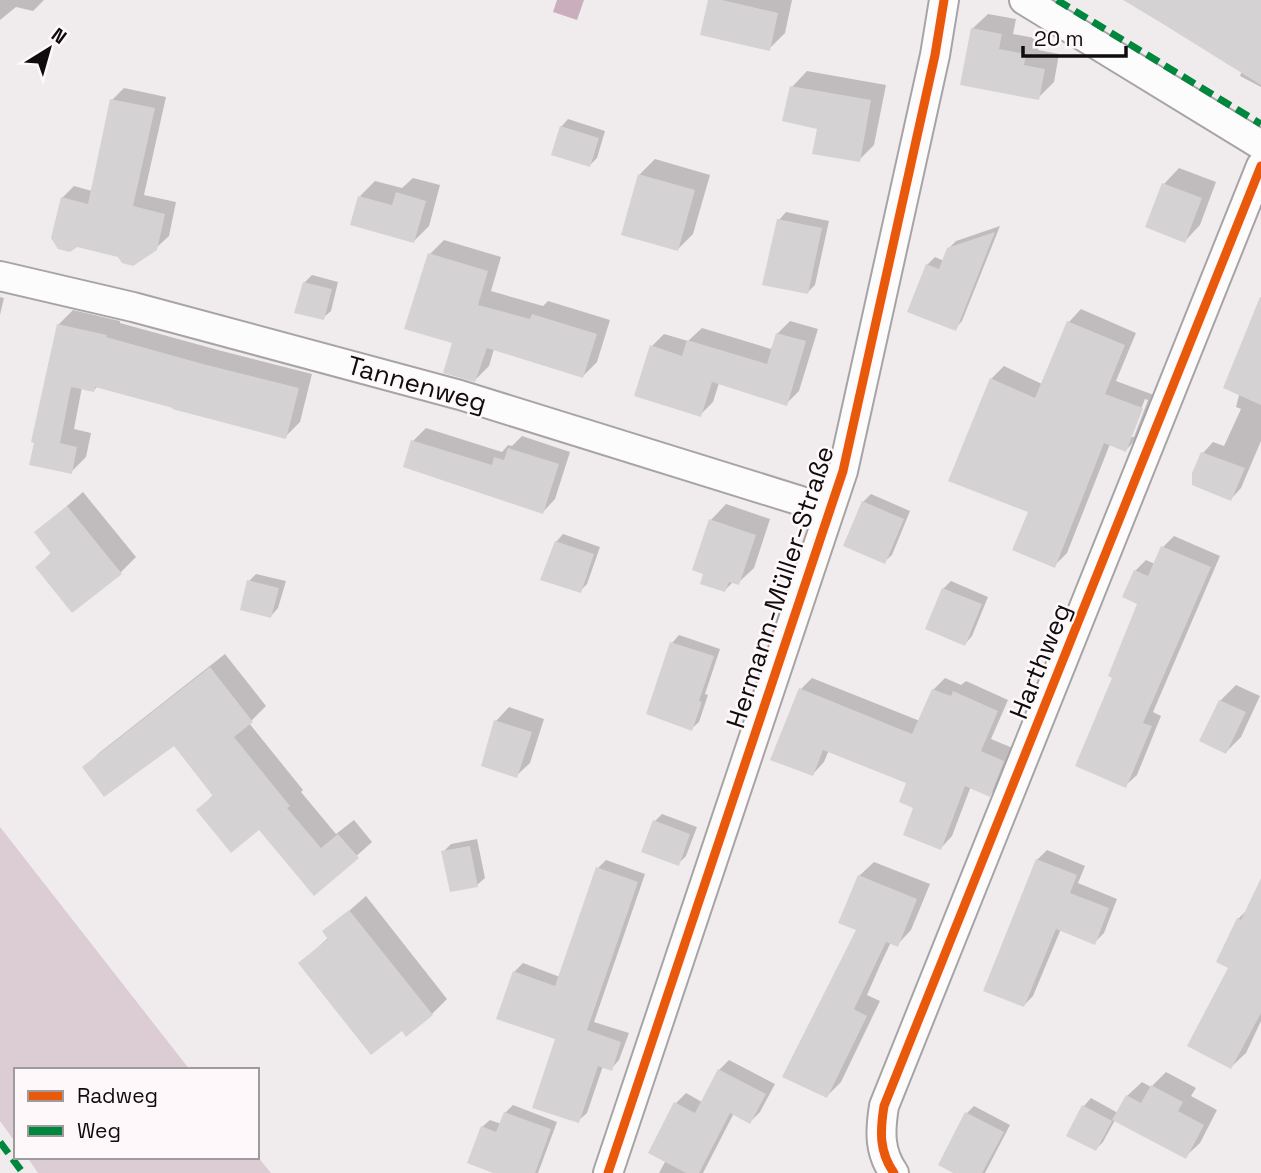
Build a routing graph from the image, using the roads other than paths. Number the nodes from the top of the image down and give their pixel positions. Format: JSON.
{"nodes":[{"id":1,"x":944,"y":0,"type":"edge"},
{"id":2,"x":1024,"y":0,"type":"edge"},
{"id":3,"x":1261,"y":145,"type":"edge"},
{"id":4,"x":1261,"y":166,"type":"edge"},
{"id":5,"x":0,"y":276,"type":"edge"},
{"id":6,"x":830,"y":510,"type":"junction"},
{"id":7,"x":608,"y":1173,"type":"edge"},
{"id":8,"x":894,"y":1173,"type":"edge"}],
"edges":[{"from":1,"to":6,"type":"street","name":"Hermann-Müller-Straße"},
{"from":2,"to":3,"type":"street"},
{"from":4,"to":8,"type":"street","name":"Harthweg"},
{"from":5,"to":6,"type":"street","name":"Tannenweg"},
{"from":6,"to":7,"type":"street","name":"Hermann-Müller-Straße"}]}
